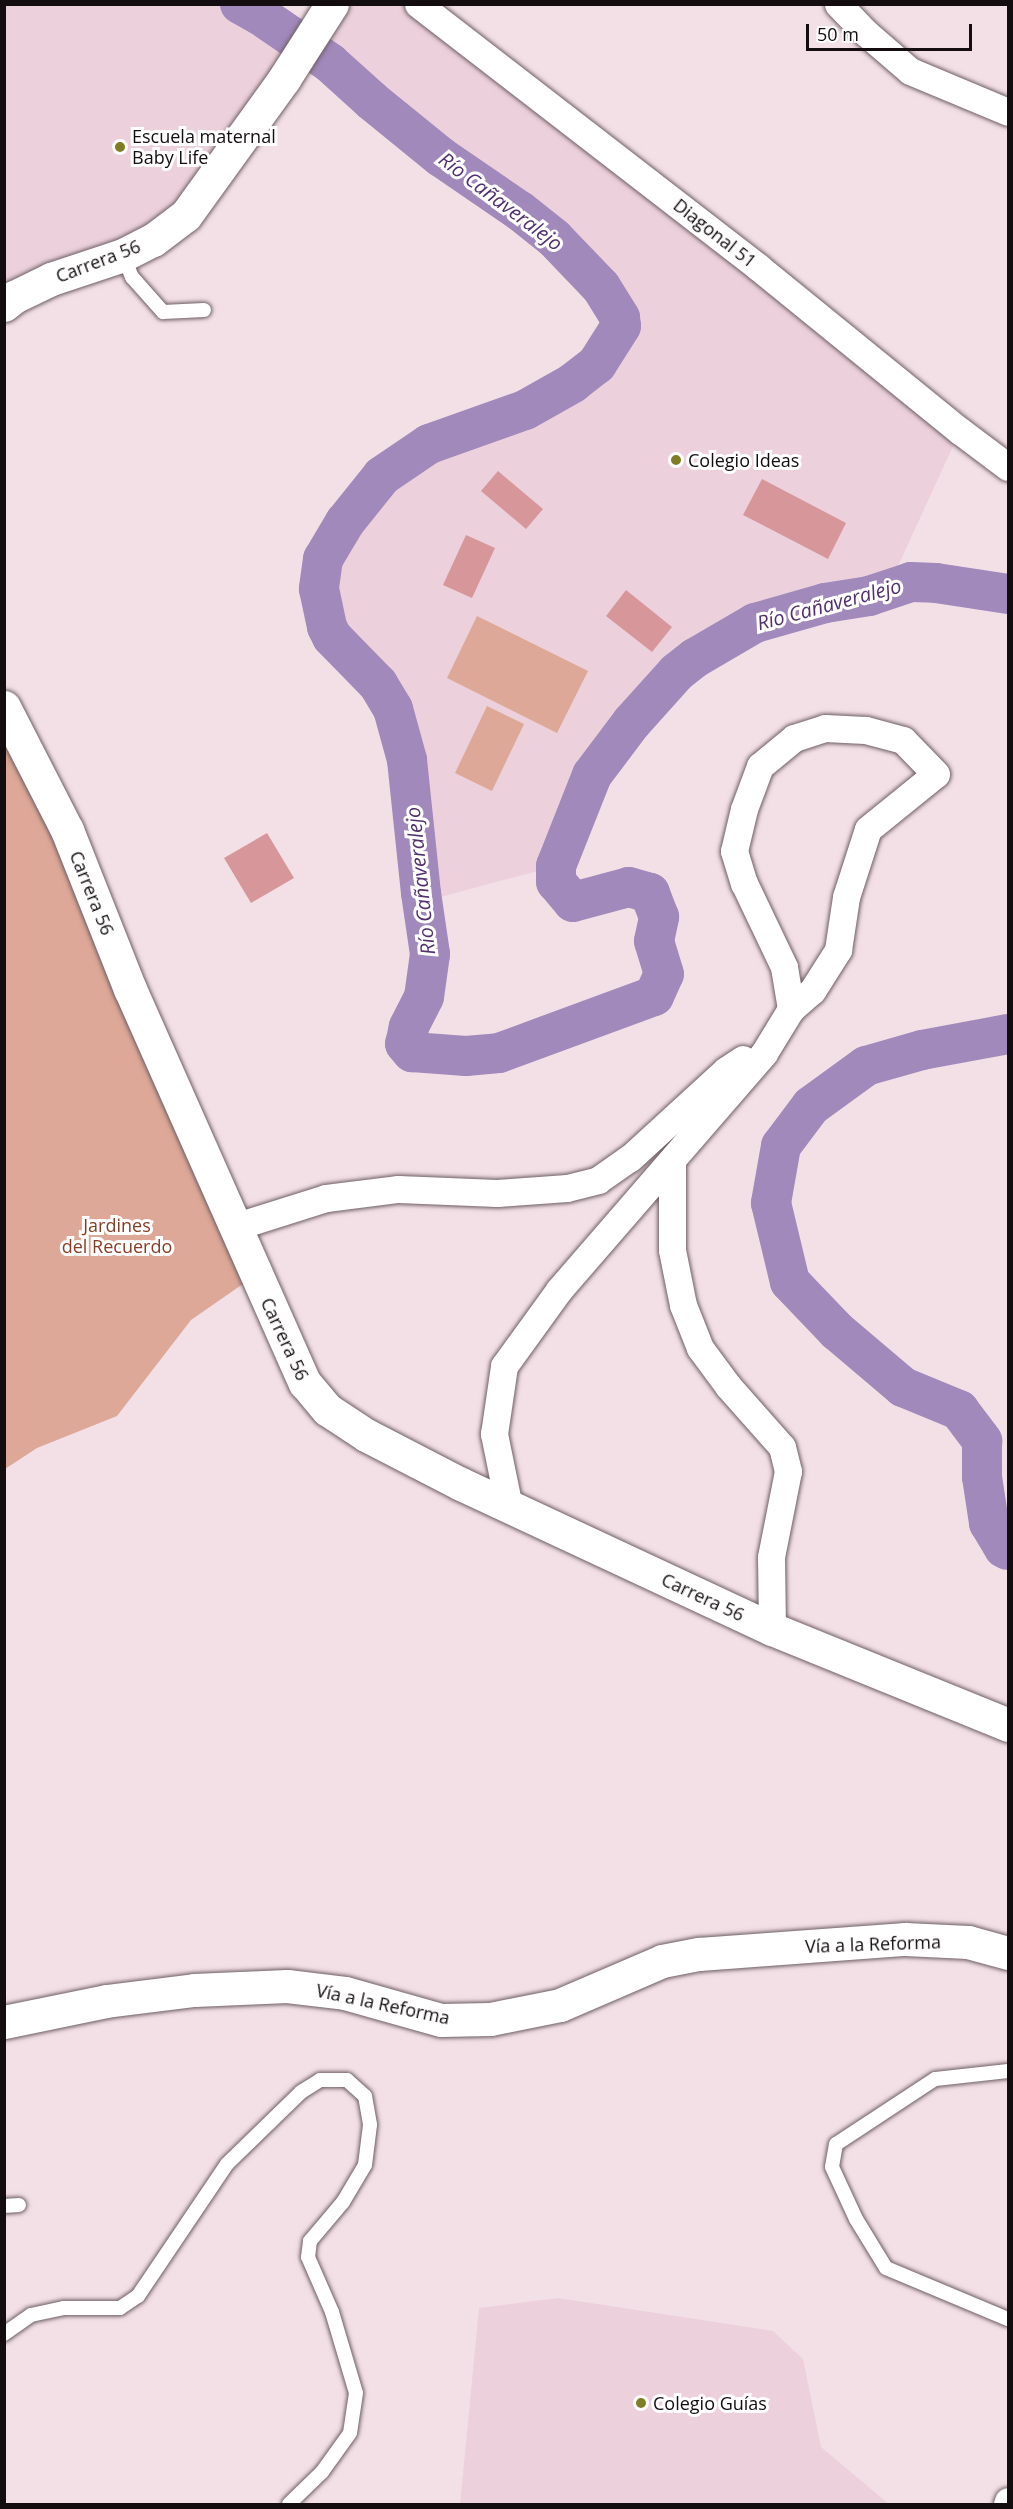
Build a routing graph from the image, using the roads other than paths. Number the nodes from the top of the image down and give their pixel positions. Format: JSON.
{"nodes":[{"id":1,"x":332,"y":4,"type":"edge"},
{"id":2,"x":418,"y":4,"type":"edge"},
{"id":3,"x":838,"y":4,"type":"edge"},
{"id":4,"x":1008,"y":112,"type":"edge"},
{"id":5,"x":123,"y":255,"type":"junction"},
{"id":6,"x":4,"y":305,"type":"edge"},
{"id":7,"x":204,"y":310,"type":"dead end"},
{"id":8,"x":1008,"y":467,"type":"edge"},
{"id":9,"x":4,"y":708,"type":"edge"},
{"id":10,"x":791,"y":1010,"type":"junction"},
{"id":11,"x":764,"y":1053,"type":"junction"},
{"id":12,"x":672,"y":1160,"type":"junction"},
{"id":13,"x":234,"y":1227,"type":"junction"},
{"id":14,"x":509,"y":1507,"type":"junction"},
{"id":15,"x":772,"y":1629,"type":"junction"},
{"id":16,"x":1008,"y":1725,"type":"edge"},
{"id":17,"x":1008,"y":1953,"type":"edge"},
{"id":18,"x":4,"y":2022,"type":"edge"},
{"id":19,"x":1008,"y":2071,"type":"edge"},
{"id":20,"x":20,"y":2205,"type":"dead end"},
{"id":21,"x":4,"y":2206,"type":"edge"},
{"id":22,"x":1008,"y":2319,"type":"edge"},
{"id":23,"x":4,"y":2334,"type":"edge"},
{"id":24,"x":289,"y":2505,"type":"edge"}],
"edges":[{"from":1,"to":5,"type":"street","name":"Carrera 56"},
{"from":2,"to":8,"type":"street","name":"Diagonal 51"},
{"from":3,"to":4,"type":"street"},
{"from":5,"to":6,"type":"street","name":"Carrera 56"},
{"from":5,"to":7,"type":"lane"},
{"from":9,"to":13,"type":"street","name":"Carrera 56"},
{"from":10,"to":10,"type":"street"},
{"from":10,"to":11,"type":"street"},
{"from":11,"to":12,"type":"street"},
{"from":11,"to":13,"type":"street"},
{"from":12,"to":14,"type":"street"},
{"from":12,"to":15,"type":"street"},
{"from":13,"to":14,"type":"street","name":"Carrera 56"},
{"from":14,"to":15,"type":"street","name":"Carrera 56"},
{"from":15,"to":16,"type":"street","name":"Carrera 56"},
{"from":17,"to":18,"type":"street","name":"Vía a la Reforma"},
{"from":19,"to":22,"type":"lane"},
{"from":20,"to":21,"type":"lane"},
{"from":23,"to":24,"type":"lane"}]}
